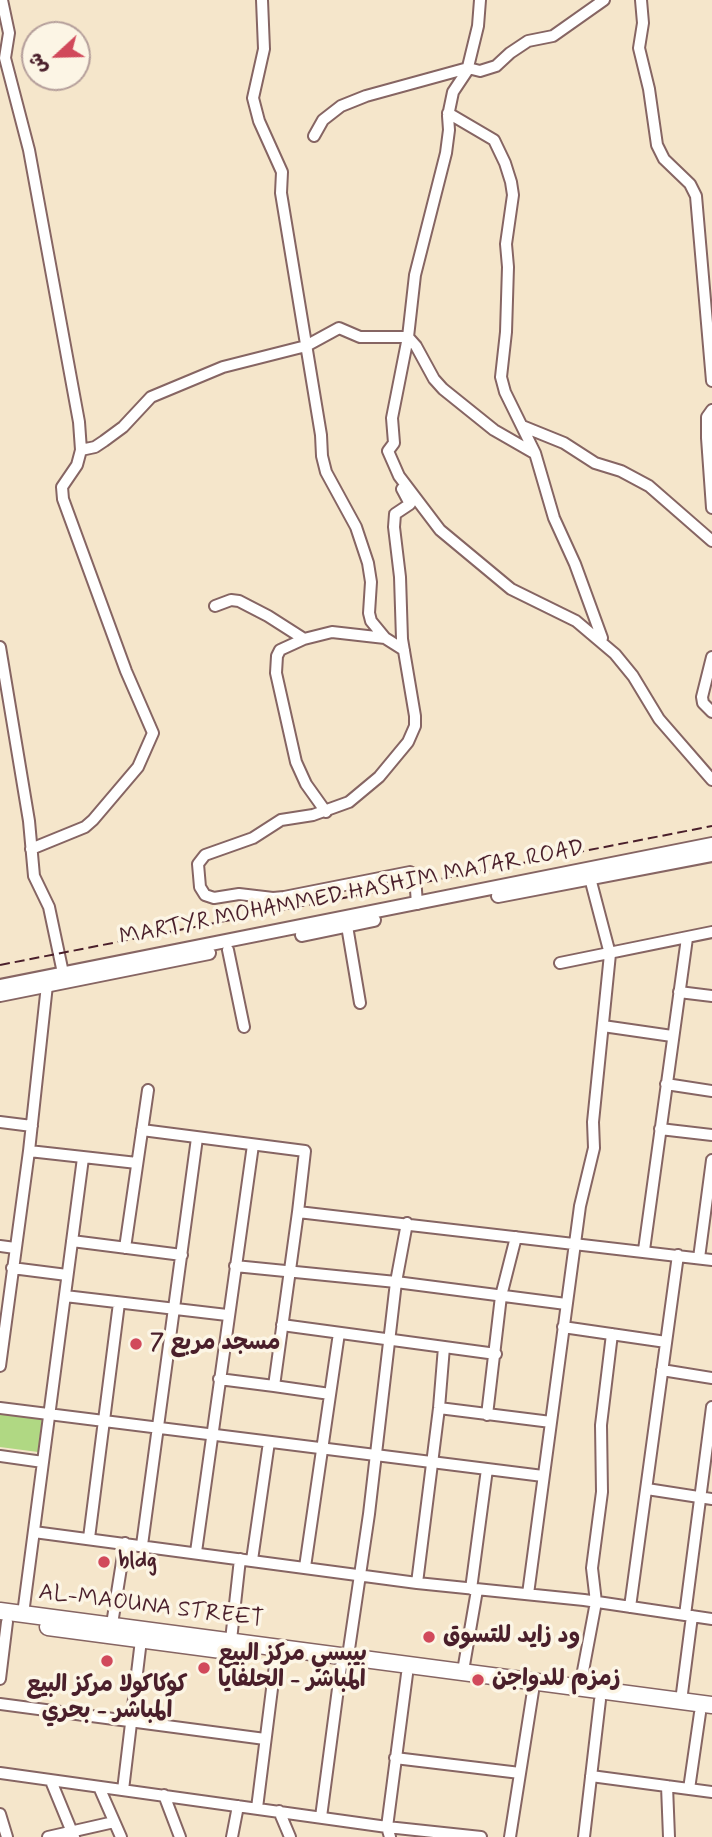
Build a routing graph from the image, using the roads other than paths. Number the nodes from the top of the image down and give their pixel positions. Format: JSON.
{"nodes":[{"id":1,"x":2,"y":0,"type":"edge"},
{"id":2,"x":262,"y":0,"type":"edge"},
{"id":3,"x":480,"y":0,"type":"edge"},
{"id":4,"x":604,"y":0,"type":"edge"},
{"id":5,"x":641,"y":0,"type":"edge"},
{"id":6,"x":468,"y":68,"type":"junction"},
{"id":7,"x":448,"y":113,"type":"junction"},
{"id":8,"x":314,"y":136,"type":"dead end"},
{"id":9,"x":408,"y":337,"type":"junction"},
{"id":10,"x":306,"y":346,"type":"junction"},
{"id":11,"x":712,"y":381,"type":"edge"},
{"id":12,"x":712,"y":410,"type":"edge"},
{"id":13,"x":522,"y":426,"type":"junction"},
{"id":14,"x":81,"y":450,"type":"junction"},
{"id":15,"x":535,"y":453,"type":"junction"},
{"id":16,"x":399,"y":476,"type":"junction"},
{"id":17,"x":712,"y":509,"type":"edge"},
{"id":18,"x":712,"y":541,"type":"edge"},
{"id":19,"x":215,"y":606,"type":"dead end"},
{"id":20,"x":384,"y":638,"type":"junction"},
{"id":21,"x":304,"y":639,"type":"junction"},
{"id":22,"x":604,"y":644,"type":"junction"},
{"id":23,"x":0,"y":648,"type":"edge"},
{"id":24,"x":404,"y":650,"type":"junction"},
{"id":25,"x":712,"y":657,"type":"edge"},
{"id":26,"x":712,"y":712,"type":"edge"},
{"id":27,"x":712,"y":780,"type":"edge"},
{"id":28,"x":326,"y":812,"type":"junction"},
{"id":29,"x":712,"y":845,"type":"edge"},
{"id":30,"x":32,"y":849,"type":"junction"},
{"id":31,"x":712,"y":855,"type":"edge"},
{"id":32,"x":590,"y":877,"type":"junction"},
{"id":33,"x":417,"y":904,"type":"junction"},
{"id":34,"x":347,"y":926,"type":"junction"},
{"id":35,"x":712,"y":932,"type":"edge"},
{"id":36,"x":687,"y":938,"type":"junction"},
{"id":37,"x":228,"y":950,"type":"junction"},
{"id":38,"x":610,"y":954,"type":"junction"},
{"id":39,"x":560,"y":963,"type":"dead end"},
{"id":40,"x":63,"y":973,"type":"junction"},
{"id":41,"x":47,"y":985,"type":"junction"},
{"id":42,"x":0,"y":986,"type":"edge"},
{"id":43,"x":679,"y":992,"type":"junction"},
{"id":44,"x":0,"y":995,"type":"edge"},
{"id":45,"x":712,"y":996,"type":"edge"},
{"id":46,"x":360,"y":1003,"type":"dead end"},
{"id":47,"x":603,"y":1026,"type":"junction"},
{"id":48,"x":243,"y":1027,"type":"dead end"},
{"id":49,"x":672,"y":1036,"type":"junction"},
{"id":50,"x":666,"y":1084,"type":"junction"},
{"id":51,"x":148,"y":1090,"type":"dead end"},
{"id":52,"x":712,"y":1091,"type":"edge"},
{"id":53,"x":0,"y":1122,"type":"edge"},
{"id":54,"x":32,"y":1126,"type":"junction"},
{"id":55,"x":660,"y":1129,"type":"junction"},
{"id":56,"x":142,"y":1130,"type":"junction"},
{"id":57,"x":712,"y":1135,"type":"edge"},
{"id":58,"x":197,"y":1138,"type":"junction"},
{"id":59,"x":253,"y":1144,"type":"junction"},
{"id":60,"x":29,"y":1151,"type":"junction"},
{"id":61,"x":83,"y":1158,"type":"junction"},
{"id":62,"x":712,"y":1160,"type":"edge"},
{"id":63,"x":137,"y":1163,"type":"junction"},
{"id":64,"x":299,"y":1212,"type":"junction"},
{"id":65,"x":407,"y":1223,"type":"junction"},
{"id":66,"x":516,"y":1237,"type":"junction"},
{"id":67,"x":72,"y":1241,"type":"junction"},
{"id":68,"x":574,"y":1244,"type":"junction"},
{"id":69,"x":0,"y":1245,"type":"edge"},
{"id":70,"x":15,"y":1248,"type":"junction"},
{"id":71,"x":125,"y":1248,"type":"junction"},
{"id":72,"x":644,"y":1250,"type":"junction"},
{"id":73,"x":182,"y":1255,"type":"junction"},
{"id":74,"x":678,"y":1255,"type":"junction"},
{"id":75,"x":699,"y":1258,"type":"junction"},
{"id":76,"x":712,"y":1259,"type":"edge"},
{"id":77,"x":235,"y":1266,"type":"junction"},
{"id":78,"x":12,"y":1268,"type":"junction"},
{"id":79,"x":290,"y":1273,"type":"junction"},
{"id":80,"x":67,"y":1275,"type":"junction"},
{"id":81,"x":396,"y":1282,"type":"junction"},
{"id":82,"x":65,"y":1296,"type":"junction"},
{"id":83,"x":501,"y":1296,"type":"junction"},
{"id":84,"x":119,"y":1303,"type":"junction"},
{"id":85,"x":566,"y":1304,"type":"junction"},
{"id":86,"x":174,"y":1310,"type":"junction"},
{"id":87,"x":227,"y":1315,"type":"junction"},
{"id":88,"x":282,"y":1325,"type":"junction"},
{"id":89,"x":563,"y":1327,"type":"junction"},
{"id":90,"x":339,"y":1332,"type":"junction"},
{"id":91,"x":612,"y":1335,"type":"junction"},
{"id":92,"x":390,"y":1339,"type":"junction"},
{"id":93,"x":666,"y":1342,"type":"junction"},
{"id":94,"x":444,"y":1347,"type":"junction"},
{"id":95,"x":496,"y":1354,"type":"junction"},
{"id":96,"x":0,"y":1366,"type":"edge"},
{"id":97,"x":662,"y":1370,"type":"junction"},
{"id":98,"x":712,"y":1378,"type":"edge"},
{"id":99,"x":219,"y":1379,"type":"junction"},
{"id":100,"x":274,"y":1386,"type":"junction"},
{"id":101,"x":330,"y":1394,"type":"junction"},
{"id":102,"x":712,"y":1407,"type":"edge"},
{"id":103,"x":0,"y":1408,"type":"edge"},
{"id":104,"x":439,"y":1408,"type":"junction"},
{"id":105,"x":49,"y":1415,"type":"junction"},
{"id":106,"x":487,"y":1415,"type":"junction"},
{"id":107,"x":104,"y":1422,"type":"junction"},
{"id":108,"x":551,"y":1422,"type":"junction"},
{"id":109,"x":158,"y":1428,"type":"junction"},
{"id":110,"x":212,"y":1433,"type":"junction"},
{"id":111,"x":710,"y":1439,"type":"edge"},
{"id":112,"x":269,"y":1442,"type":"junction"},
{"id":113,"x":322,"y":1449,"type":"junction"},
{"id":114,"x":0,"y":1456,"type":"edge"},
{"id":115,"x":377,"y":1456,"type":"junction"},
{"id":116,"x":43,"y":1462,"type":"junction"},
{"id":117,"x":430,"y":1463,"type":"junction"},
{"id":118,"x":487,"y":1469,"type":"junction"},
{"id":119,"x":543,"y":1476,"type":"junction"},
{"id":120,"x":647,"y":1489,"type":"junction"},
{"id":121,"x":706,"y":1498,"type":"edge"},
{"id":122,"x":34,"y":1532,"type":"junction"},
{"id":123,"x":89,"y":1538,"type":"junction"},
{"id":124,"x":125,"y":1543,"type":"junction"},
{"id":125,"x":142,"y":1545,"type":"junction"},
{"id":126,"x":195,"y":1552,"type":"junction"},
{"id":127,"x":246,"y":1559,"type":"junction"},
{"id":128,"x":305,"y":1567,"type":"junction"},
{"id":129,"x":361,"y":1576,"type":"junction"},
{"id":130,"x":417,"y":1583,"type":"junction"},
{"id":131,"x":474,"y":1590,"type":"junction"},
{"id":132,"x":528,"y":1594,"type":"junction"},
{"id":133,"x":596,"y":1602,"type":"junction"},
{"id":134,"x":630,"y":1607,"type":"junction"},
{"id":135,"x":23,"y":1614,"type":"junction"},
{"id":136,"x":688,"y":1616,"type":"junction"},
{"id":137,"x":2,"y":1618,"type":"edge"},
{"id":138,"x":712,"y":1619,"type":"edge"},
{"id":139,"x":112,"y":1625,"type":"junction"},
{"id":140,"x":141,"y":1640,"type":"junction"},
{"id":141,"x":231,"y":1640,"type":"junction"},
{"id":142,"x":276,"y":1657,"type":"junction"},
{"id":143,"x":344,"y":1661,"type":"junction"},
{"id":144,"x":463,"y":1671,"type":"junction"},
{"id":145,"x":407,"y":1674,"type":"junction"},
{"id":146,"x":0,"y":1679,"type":"edge"},
{"id":147,"x":580,"y":1687,"type":"junction"},
{"id":148,"x":533,"y":1691,"type":"junction"},
{"id":149,"x":600,"y":1700,"type":"junction"},
{"id":150,"x":681,"y":1700,"type":"junction"},
{"id":151,"x":0,"y":1704,"type":"edge"},
{"id":152,"x":708,"y":1711,"type":"edge"},
{"id":153,"x":131,"y":1721,"type":"junction"},
{"id":154,"x":265,"y":1739,"type":"junction"},
{"id":155,"x":395,"y":1758,"type":"junction"},
{"id":156,"x":0,"y":1773,"type":"edge"},
{"id":157,"x":520,"y":1773,"type":"junction"},
{"id":158,"x":591,"y":1776,"type":"junction"},
{"id":159,"x":51,"y":1781,"type":"junction"},
{"id":160,"x":667,"y":1786,"type":"junction"},
{"id":161,"x":99,"y":1787,"type":"junction"},
{"id":162,"x":689,"y":1789,"type":"junction"},
{"id":163,"x":123,"y":1790,"type":"junction"},
{"id":164,"x":712,"y":1792,"type":"edge"},
{"id":165,"x":164,"y":1795,"type":"junction"},
{"id":166,"x":238,"y":1806,"type":"junction"},
{"id":167,"x":257,"y":1808,"type":"junction"},
{"id":168,"x":279,"y":1811,"type":"junction"},
{"id":169,"x":0,"y":1814,"type":"edge"},
{"id":170,"x":321,"y":1817,"type":"junction"},
{"id":171,"x":114,"y":1822,"type":"junction"},
{"id":172,"x":388,"y":1832,"type":"edge"},
{"id":173,"x":73,"y":1835,"type":"edge"},
{"id":174,"x":7,"y":1837,"type":"edge"},
{"id":175,"x":48,"y":1837,"type":"edge"},
{"id":176,"x":121,"y":1837,"type":"edge"},
{"id":177,"x":180,"y":1837,"type":"edge"},
{"id":178,"x":232,"y":1837,"type":"edge"},
{"id":179,"x":290,"y":1837,"type":"edge"},
{"id":180,"x":481,"y":1837,"type":"edge"},
{"id":181,"x":510,"y":1837,"type":"edge"},
{"id":182,"x":584,"y":1837,"type":"edge"},
{"id":183,"x":669,"y":1837,"type":"edge"}],
"edges":[{"from":1,"to":14,"type":"street"},
{"from":2,"to":10,"type":"street"},
{"from":3,"to":6,"type":"street"},
{"from":4,"to":6,"type":"street"},
{"from":5,"to":11,"type":"street"},
{"from":6,"to":7,"type":"street"},
{"from":6,"to":8,"type":"street"},
{"from":7,"to":9,"type":"street"},
{"from":7,"to":13,"type":"street"},
{"from":9,"to":10,"type":"street"},
{"from":9,"to":15,"type":"street"},
{"from":9,"to":16,"type":"street"},
{"from":10,"to":14,"type":"street"},
{"from":10,"to":20,"type":"street"},
{"from":12,"to":17,"type":"street"},
{"from":13,"to":15,"type":"street"},
{"from":13,"to":18,"type":"street"},
{"from":14,"to":30,"type":"street"},
{"from":15,"to":22,"type":"street"},
{"from":16,"to":22,"type":"street"},
{"from":16,"to":24,"type":"street"},
{"from":19,"to":21,"type":"street"},
{"from":20,"to":21,"type":"street"},
{"from":20,"to":24,"type":"street"},
{"from":21,"to":28,"type":"street"},
{"from":22,"to":27,"type":"street"},
{"from":23,"to":30,"type":"street"},
{"from":24,"to":28,"type":"street"},
{"from":25,"to":26,"type":"street"},
{"from":28,"to":33,"type":"street"},
{"from":29,"to":33,"type":"main road","name":"MARTYR MOHAMMED HASHIM MATAR ROAD"},
{"from":30,"to":40,"type":"street"},
{"from":31,"to":32,"type":"main road","name":"MARTYR MOHAMMED HASHIM MATAR ROAD"},
{"from":32,"to":34,"type":"main road","name":"MARTYR MOHAMMED HASHIM MATAR ROAD"},
{"from":32,"to":38,"type":"street"},
{"from":33,"to":40,"type":"main road","name":"MARTYR MOHAMMED HASHIM MATAR ROAD"},
{"from":34,"to":37,"type":"main road","name":"MARTYR MOHAMMED HASHIM MATAR ROAD"},
{"from":34,"to":46,"type":"street"},
{"from":35,"to":36,"type":"street"},
{"from":36,"to":38,"type":"street"},
{"from":36,"to":43,"type":"street"},
{"from":37,"to":41,"type":"main road","name":"MARTYR MOHAMMED HASHIM MATAR ROAD"},
{"from":37,"to":48,"type":"street"},
{"from":38,"to":39,"type":"street"},
{"from":38,"to":47,"type":"street"},
{"from":40,"to":42,"type":"main road","name":"MARTYR MOHAMMED HASHIM MATAR ROAD"},
{"from":41,"to":44,"type":"main road","name":"MARTYR MOHAMMED HASHIM MATAR ROAD"},
{"from":41,"to":54,"type":"street"},
{"from":43,"to":45,"type":"street"},
{"from":43,"to":49,"type":"street"},
{"from":47,"to":49,"type":"street"},
{"from":47,"to":68,"type":"street"},
{"from":49,"to":50,"type":"street"},
{"from":50,"to":52,"type":"street"},
{"from":50,"to":55,"type":"street"},
{"from":51,"to":56,"type":"street"},
{"from":53,"to":54,"type":"street"},
{"from":54,"to":60,"type":"street"},
{"from":55,"to":57,"type":"street"},
{"from":55,"to":72,"type":"street"},
{"from":56,"to":58,"type":"street"},
{"from":56,"to":63,"type":"street"},
{"from":58,"to":59,"type":"street"},
{"from":58,"to":73,"type":"street"},
{"from":59,"to":64,"type":"street"},
{"from":59,"to":77,"type":"street"},
{"from":60,"to":61,"type":"street"},
{"from":60,"to":70,"type":"street"},
{"from":61,"to":63,"type":"street"},
{"from":61,"to":67,"type":"street"},
{"from":62,"to":75,"type":"street"},
{"from":63,"to":71,"type":"street"},
{"from":64,"to":65,"type":"street"},
{"from":64,"to":79,"type":"street"},
{"from":65,"to":66,"type":"street"},
{"from":65,"to":81,"type":"street"},
{"from":66,"to":68,"type":"street"},
{"from":66,"to":83,"type":"street"},
{"from":67,"to":71,"type":"street"},
{"from":67,"to":80,"type":"street"},
{"from":68,"to":72,"type":"street"},
{"from":68,"to":85,"type":"street"},
{"from":69,"to":70,"type":"street"},
{"from":70,"to":78,"type":"street"},
{"from":71,"to":73,"type":"street"},
{"from":72,"to":74,"type":"street"},
{"from":73,"to":86,"type":"street"},
{"from":74,"to":75,"type":"street"},
{"from":74,"to":93,"type":"street"},
{"from":75,"to":76,"type":"street"},
{"from":77,"to":79,"type":"street"},
{"from":77,"to":87,"type":"street"},
{"from":78,"to":80,"type":"street"},
{"from":78,"to":96,"type":"street"},
{"from":79,"to":81,"type":"street"},
{"from":79,"to":88,"type":"street"},
{"from":80,"to":82,"type":"street"},
{"from":81,"to":83,"type":"street"},
{"from":81,"to":92,"type":"street"},
{"from":82,"to":84,"type":"street"},
{"from":82,"to":105,"type":"street"},
{"from":83,"to":85,"type":"street"},
{"from":83,"to":95,"type":"street"},
{"from":84,"to":86,"type":"street"},
{"from":84,"to":107,"type":"street"},
{"from":85,"to":89,"type":"street"},
{"from":86,"to":87,"type":"street"},
{"from":86,"to":109,"type":"street"},
{"from":87,"to":99,"type":"street"},
{"from":88,"to":90,"type":"street"},
{"from":88,"to":100,"type":"street"},
{"from":89,"to":91,"type":"street"},
{"from":89,"to":108,"type":"street"},
{"from":90,"to":92,"type":"street"},
{"from":90,"to":101,"type":"street"},
{"from":91,"to":93,"type":"street"},
{"from":91,"to":133,"type":"street"},
{"from":92,"to":94,"type":"street"},
{"from":92,"to":115,"type":"street"},
{"from":93,"to":97,"type":"street"},
{"from":94,"to":95,"type":"street"},
{"from":94,"to":104,"type":"street"},
{"from":95,"to":106,"type":"street"},
{"from":97,"to":98,"type":"street"},
{"from":97,"to":120,"type":"street"},
{"from":99,"to":100,"type":"street"},
{"from":99,"to":110,"type":"street"},
{"from":100,"to":101,"type":"street"},
{"from":101,"to":113,"type":"street"},
{"from":102,"to":111,"type":"street"},
{"from":103,"to":105,"type":"street"},
{"from":104,"to":106,"type":"street"},
{"from":104,"to":117,"type":"street"},
{"from":105,"to":107,"type":"street"},
{"from":105,"to":116,"type":"street"},
{"from":106,"to":108,"type":"street"},
{"from":107,"to":109,"type":"street"},
{"from":107,"to":123,"type":"street"},
{"from":108,"to":119,"type":"street"},
{"from":109,"to":110,"type":"street"},
{"from":109,"to":125,"type":"street"},
{"from":110,"to":112,"type":"street"},
{"from":110,"to":126,"type":"street"},
{"from":111,"to":121,"type":"street"},
{"from":112,"to":113,"type":"street"},
{"from":112,"to":127,"type":"street"},
{"from":113,"to":115,"type":"street"},
{"from":113,"to":128,"type":"street"},
{"from":114,"to":116,"type":"street"},
{"from":115,"to":117,"type":"street"},
{"from":115,"to":129,"type":"street"},
{"from":116,"to":122,"type":"street"},
{"from":117,"to":118,"type":"street"},
{"from":117,"to":130,"type":"street"},
{"from":118,"to":119,"type":"street"},
{"from":118,"to":131,"type":"street"},
{"from":119,"to":132,"type":"street"},
{"from":120,"to":121,"type":"street"},
{"from":120,"to":134,"type":"street"},
{"from":121,"to":136,"type":"street"},
{"from":122,"to":123,"type":"street"},
{"from":122,"to":135,"type":"street"},
{"from":123,"to":124,"type":"street"},
{"from":124,"to":125,"type":"street"},
{"from":124,"to":139,"type":"street"},
{"from":125,"to":126,"type":"street"},
{"from":126,"to":127,"type":"street"},
{"from":127,"to":128,"type":"street"},
{"from":127,"to":141,"type":"street"},
{"from":128,"to":129,"type":"street"},
{"from":129,"to":130,"type":"street"},
{"from":129,"to":143,"type":"street"},
{"from":130,"to":131,"type":"street"},
{"from":131,"to":132,"type":"street"},
{"from":131,"to":144,"type":"street"},
{"from":132,"to":133,"type":"street"},
{"from":133,"to":134,"type":"street"},
{"from":133,"to":147,"type":"street"},
{"from":134,"to":136,"type":"street"},
{"from":135,"to":137,"type":"highway","name":"AL-MAOUNA STREET"},
{"from":135,"to":139,"type":"highway","name":"AL-MAOUNA STREET"},
{"from":136,"to":138,"type":"street"},
{"from":136,"to":150,"type":"street"},
{"from":137,"to":140,"type":"highway"},
{"from":137,"to":146,"type":"street"},
{"from":139,"to":141,"type":"highway","name":"AL-MAOUNA STREET"},
{"from":140,"to":142,"type":"highway"},
{"from":140,"to":153,"type":"street"},
{"from":141,"to":143,"type":"highway","name":"AL-MAOUNA STREET"},
{"from":142,"to":143,"type":"highway"},
{"from":142,"to":154,"type":"street"},
{"from":143,"to":144,"type":"highway","name":"AL-MAOUNA STREET"},
{"from":143,"to":145,"type":"highway"},
{"from":143,"to":170,"type":"street"},
{"from":144,"to":147,"type":"highway","name":"AL-MAOUNA STREET"},
{"from":145,"to":148,"type":"highway"},
{"from":145,"to":155,"type":"street"},
{"from":147,"to":150,"type":"highway","name":"AL-MAOUNA STREET"},
{"from":148,"to":149,"type":"highway"},
{"from":148,"to":157,"type":"street"},
{"from":149,"to":152,"type":"highway"},
{"from":149,"to":158,"type":"street"},
{"from":150,"to":152,"type":"highway","name":"AL-MAOUNA STREET"},
{"from":151,"to":153,"type":"street"},
{"from":152,"to":162,"type":"street"},
{"from":153,"to":154,"type":"street"},
{"from":153,"to":163,"type":"street"},
{"from":154,"to":167,"type":"street"},
{"from":155,"to":157,"type":"street"},
{"from":155,"to":172,"type":"street"},
{"from":156,"to":159,"type":"street"},
{"from":157,"to":181,"type":"street"},
{"from":158,"to":160,"type":"street"},
{"from":158,"to":182,"type":"street"},
{"from":159,"to":161,"type":"street"},
{"from":159,"to":173,"type":"street"},
{"from":160,"to":162,"type":"street"},
{"from":160,"to":183,"type":"street"},
{"from":161,"to":163,"type":"street"},
{"from":161,"to":171,"type":"street"},
{"from":162,"to":164,"type":"street"},
{"from":163,"to":165,"type":"street"},
{"from":165,"to":166,"type":"street"},
{"from":165,"to":177,"type":"street"},
{"from":166,"to":167,"type":"street"},
{"from":166,"to":178,"type":"street"},
{"from":167,"to":168,"type":"street"},
{"from":168,"to":170,"type":"street"},
{"from":168,"to":179,"type":"street"},
{"from":169,"to":174,"type":"street"},
{"from":170,"to":172,"type":"street"},
{"from":171,"to":173,"type":"street"},
{"from":171,"to":176,"type":"street"},
{"from":172,"to":180,"type":"street"},
{"from":173,"to":175,"type":"street"}]}
